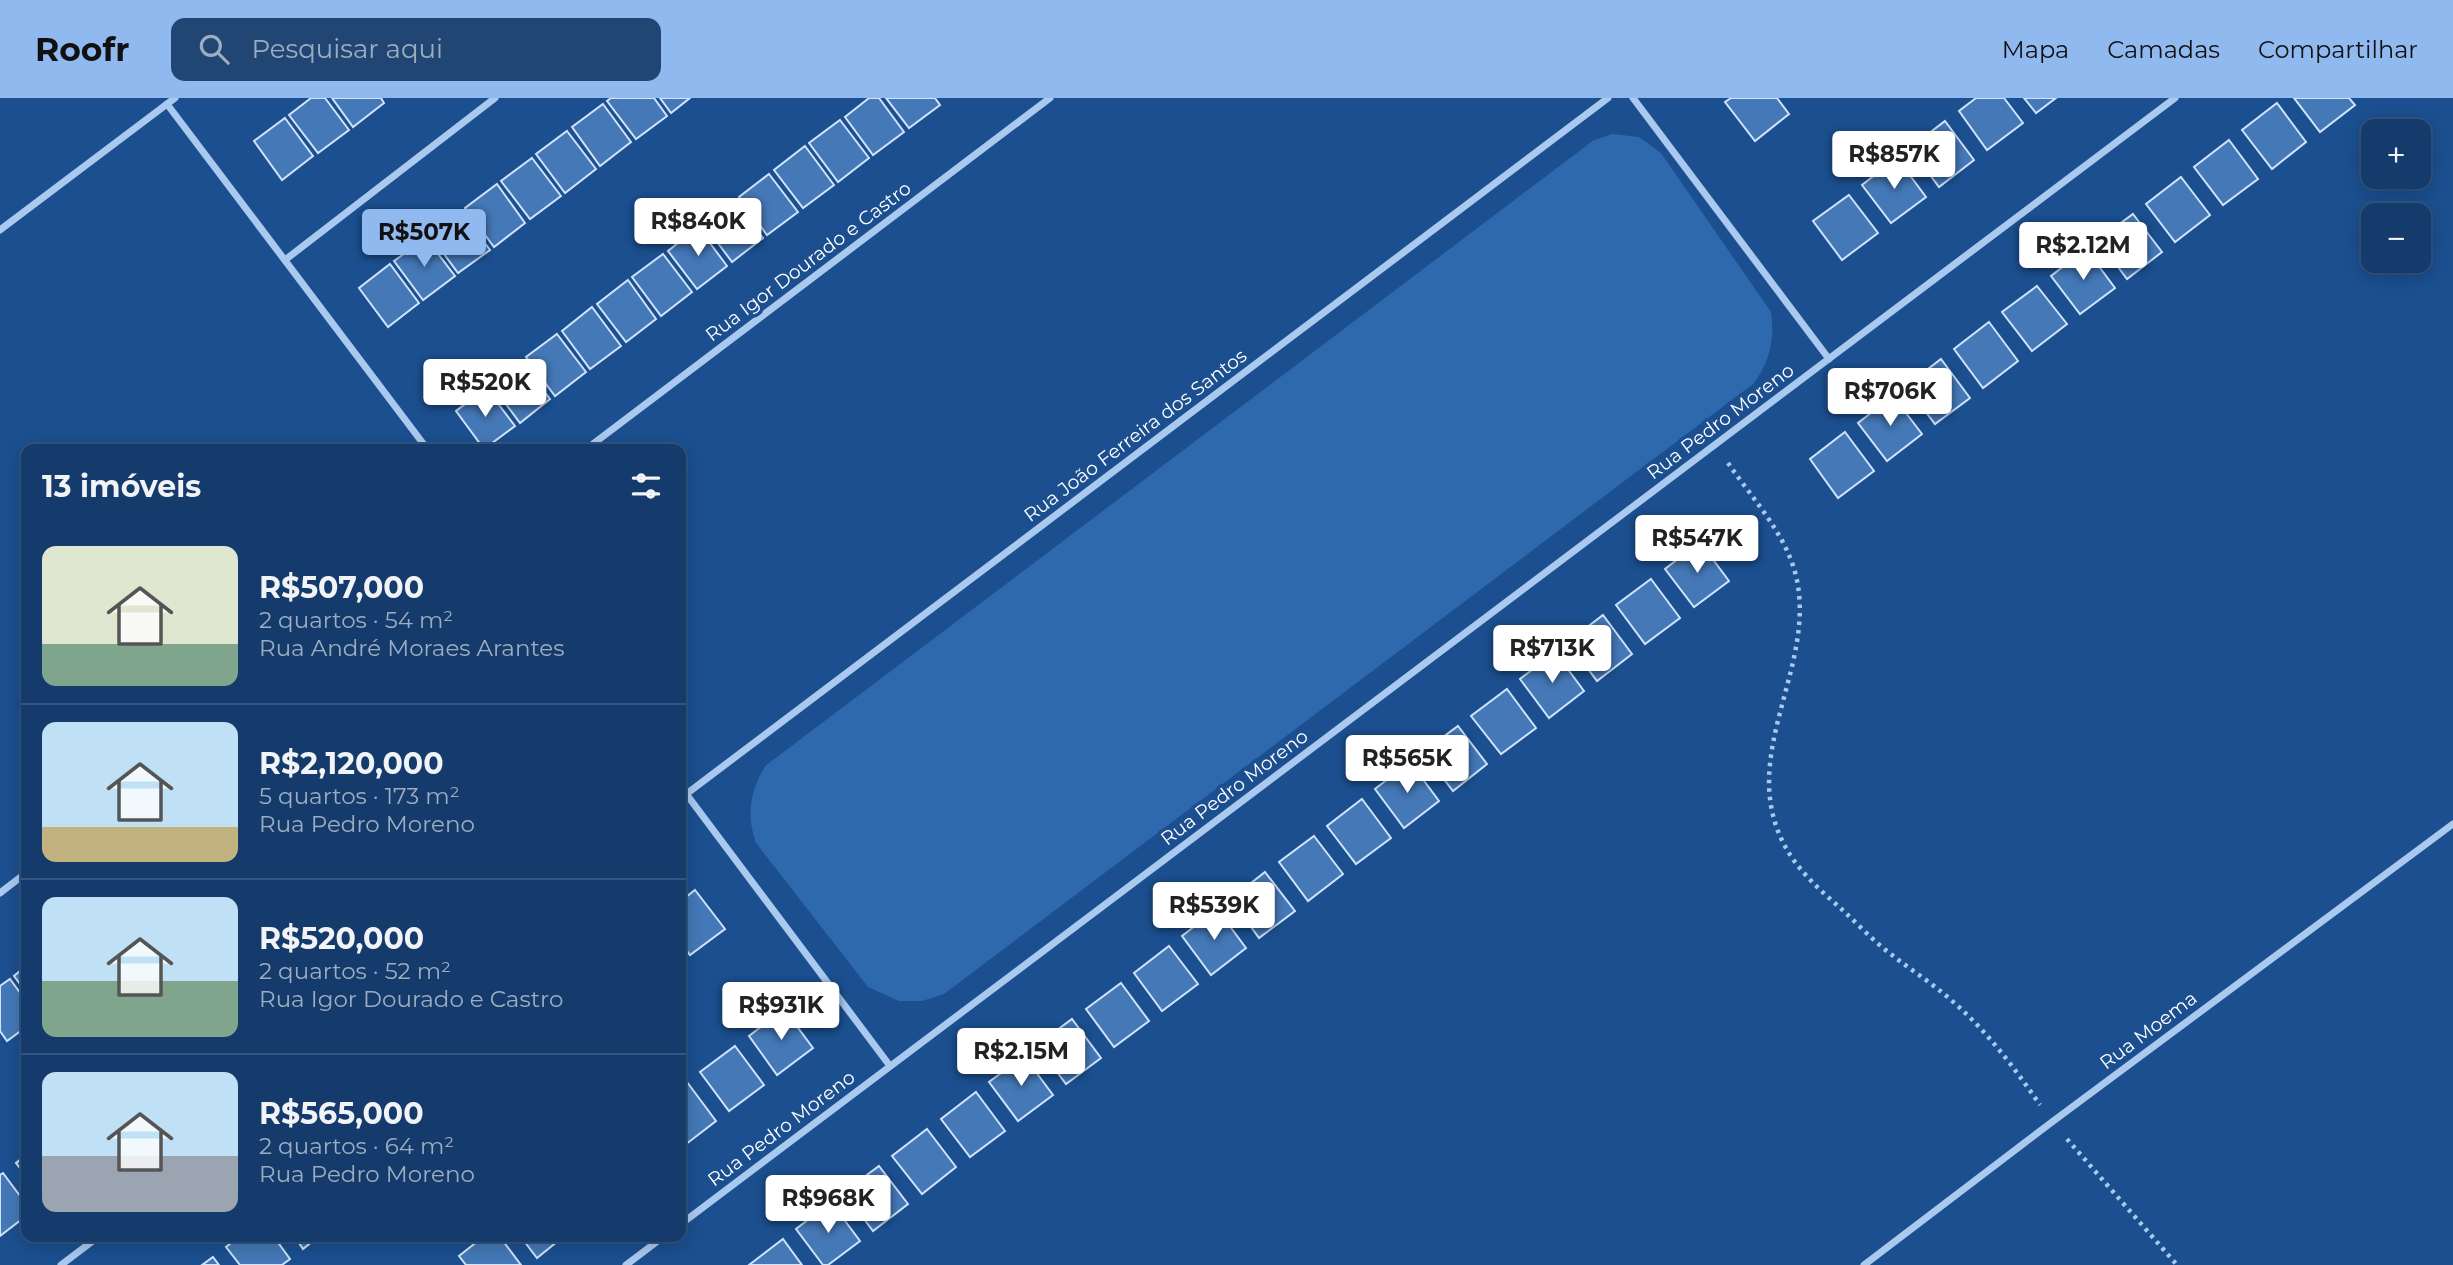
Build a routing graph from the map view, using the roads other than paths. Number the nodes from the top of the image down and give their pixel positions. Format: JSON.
{"nodes":[{"id":1,"x":175,"y":98,"type":"edge"},
{"id":2,"x":495,"y":98,"type":"edge"},
{"id":3,"x":1050,"y":98,"type":"edge"},
{"id":4,"x":1608,"y":98,"type":"edge"},
{"id":5,"x":1633,"y":98,"type":"edge"},
{"id":6,"x":2175,"y":98,"type":"edge"},
{"id":7,"x":167,"y":104,"type":"junction"},
{"id":8,"x":0,"y":230,"type":"edge"},
{"id":9,"x":285,"y":260,"type":"junction"},
{"id":10,"x":1829,"y":359,"type":"junction"},
{"id":11,"x":423,"y":444,"type":"edge"},
{"id":12,"x":593,"y":444,"type":"edge"},
{"id":13,"x":686,"y":790,"type":"edge"},
{"id":14,"x":686,"y":798,"type":"edge"},
{"id":15,"x":2453,"y":824,"type":"edge"},
{"id":16,"x":21,"y":877,"type":"edge"},
{"id":17,"x":0,"y":893,"type":"edge"},
{"id":18,"x":890,"y":1066,"type":"junction"},
{"id":19,"x":686,"y":1220,"type":"edge"},
{"id":20,"x":91,"y":1242,"type":"edge"},
{"id":21,"x":656,"y":1242,"type":"edge"},
{"id":22,"x":61,"y":1265,"type":"edge"},
{"id":23,"x":626,"y":1265,"type":"edge"},
{"id":24,"x":1864,"y":1265,"type":"edge"}],
"edges":[{"from":1,"to":7,"type":"street"},
{"from":2,"to":9,"type":"street"},
{"from":3,"to":12,"type":"street","name":"Rua Igor Dourado e Castro"},
{"from":4,"to":13,"type":"street","name":"Rua João Ferreira dos Santos"},
{"from":5,"to":10,"type":"street"},
{"from":6,"to":10,"type":"street","name":"Rua Pedro Moreno"},
{"from":7,"to":8,"type":"street"},
{"from":7,"to":9,"type":"street"},
{"from":9,"to":11,"type":"street"},
{"from":10,"to":18,"type":"street","name":"Rua Pedro Moreno"},
{"from":14,"to":18,"type":"street"},
{"from":15,"to":24,"type":"street","name":"Rua Moema"},
{"from":16,"to":17,"type":"street"},
{"from":18,"to":19,"type":"street","name":"Rua Pedro Moreno"},
{"from":20,"to":22,"type":"street"},
{"from":21,"to":23,"type":"street"}]}
